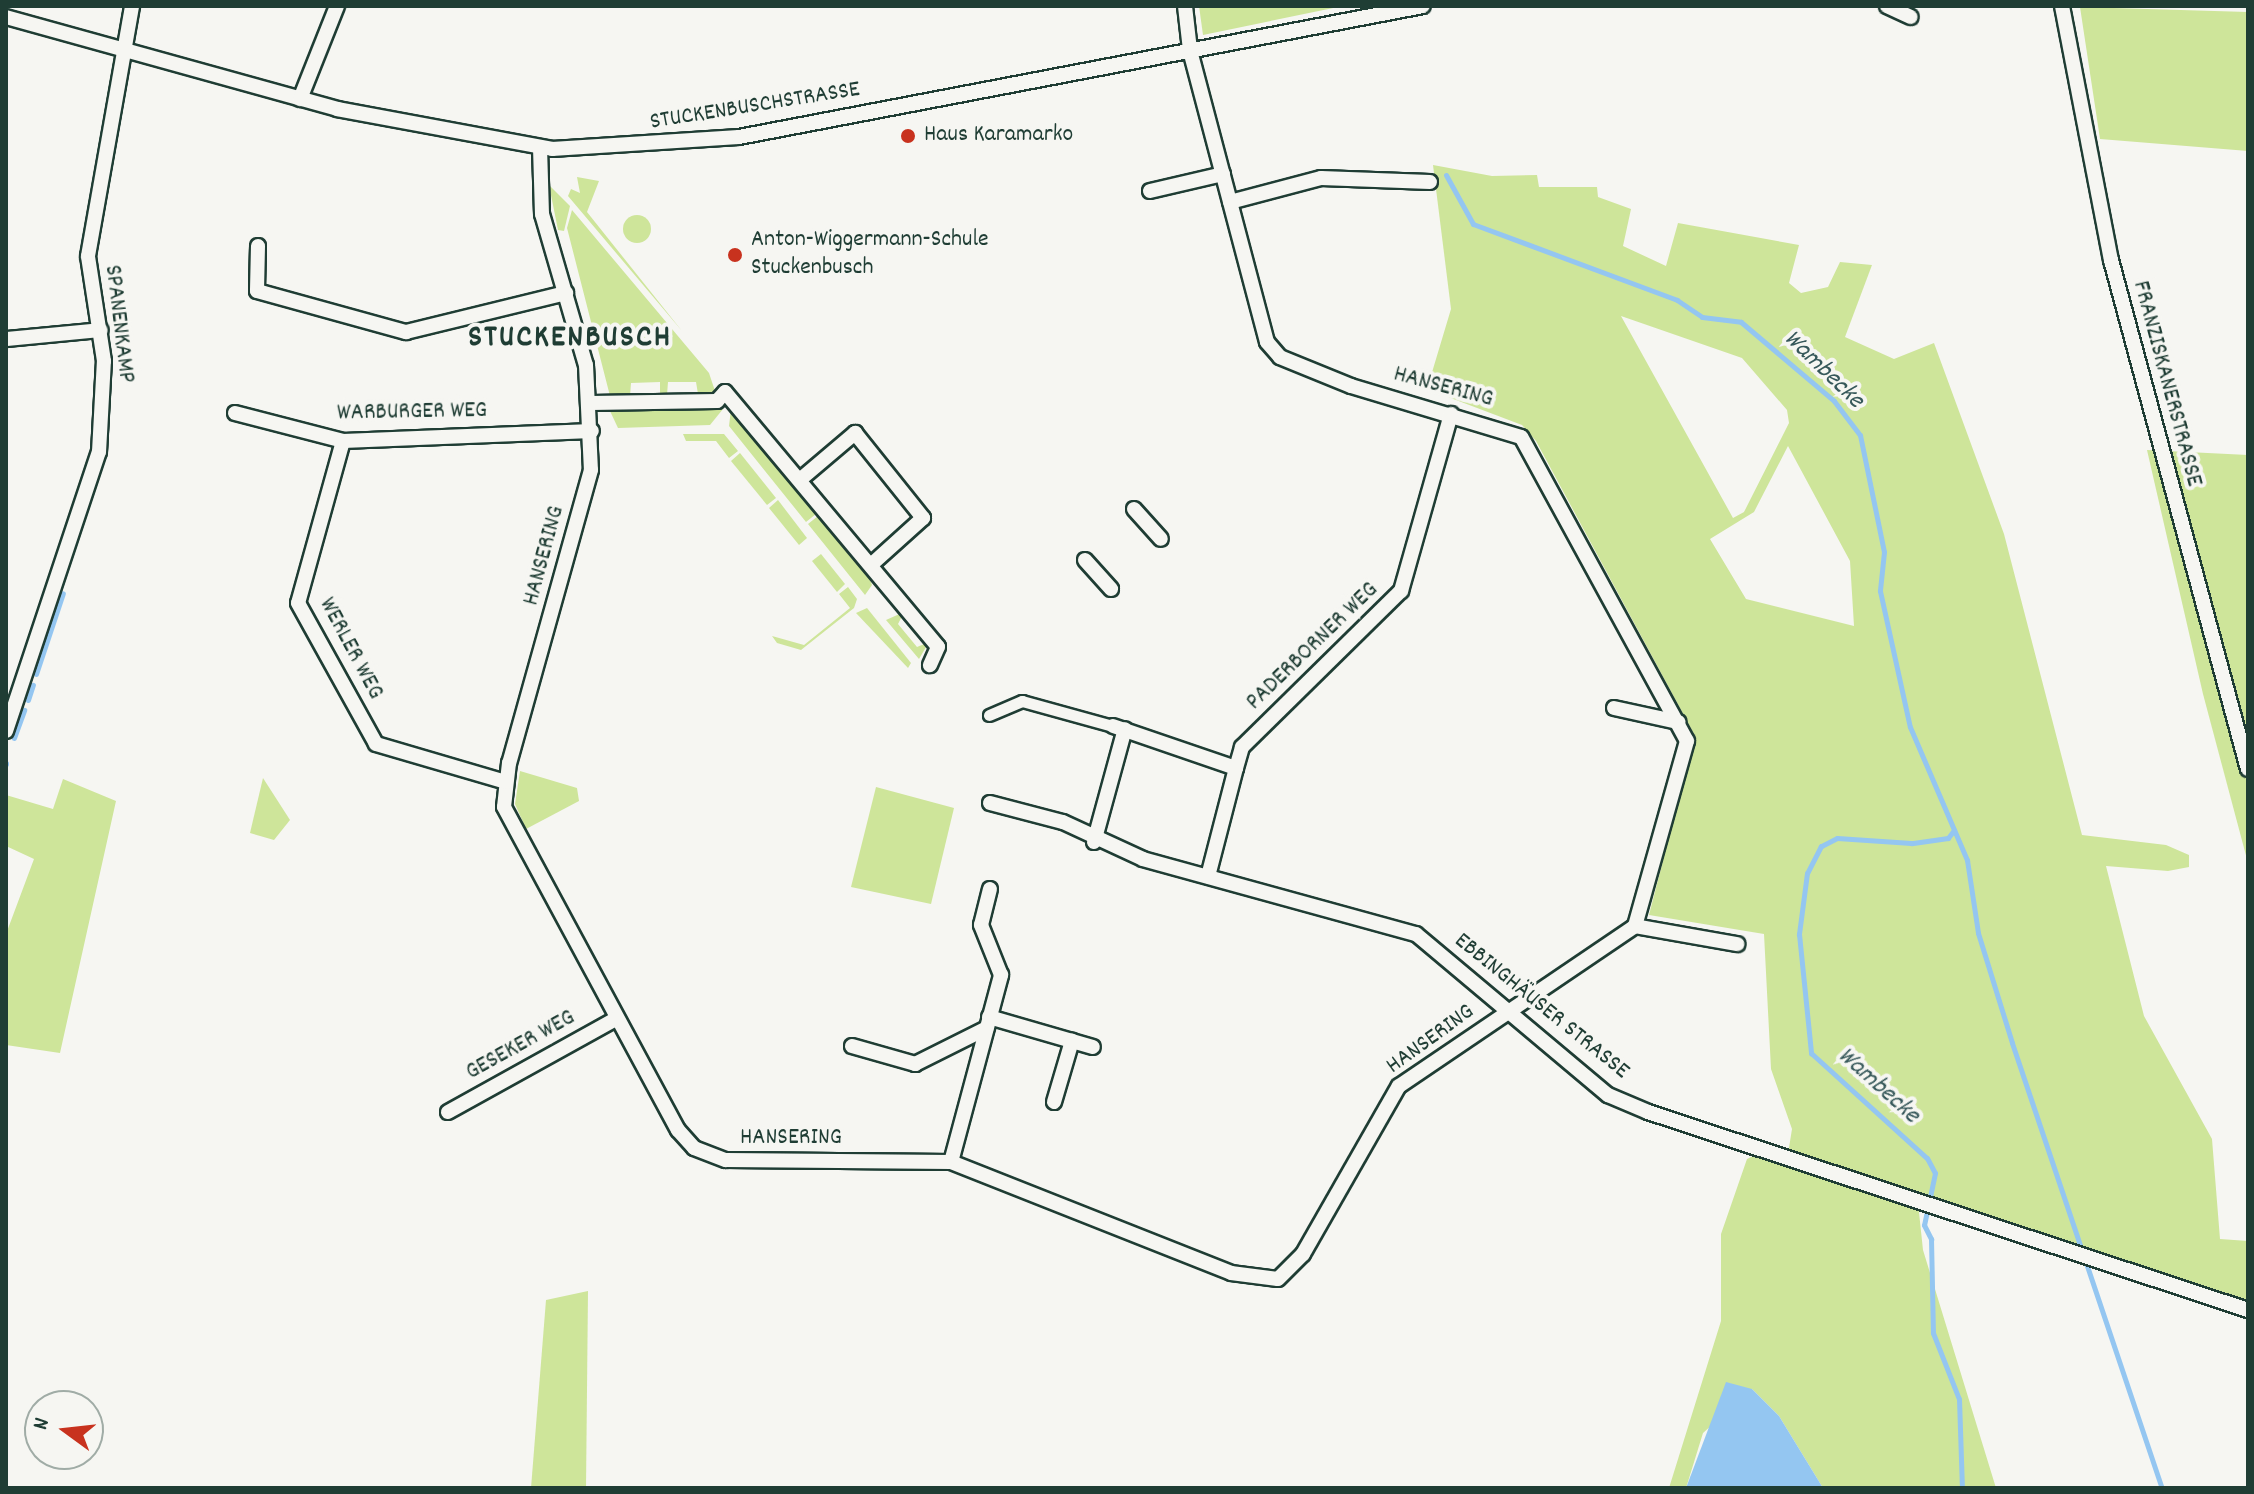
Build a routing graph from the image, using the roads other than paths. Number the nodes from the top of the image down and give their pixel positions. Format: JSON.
{"nodes":[{"id":1,"x":132,"y":6,"type":"edge"},
{"id":2,"x":337,"y":6,"type":"edge"},
{"id":3,"x":1185,"y":6,"type":"edge"},
{"id":4,"x":1423,"y":6,"type":"edge"},
{"id":5,"x":1887,"y":6,"type":"edge"},
{"id":6,"x":2062,"y":6,"type":"edge"},
{"id":7,"x":6,"y":17,"type":"edge"},
{"id":8,"x":1911,"y":17,"type":"dead end"},
{"id":9,"x":123,"y":49,"type":"junction"},
{"id":10,"x":1190,"y":50,"type":"junction"},
{"id":11,"x":300,"y":99,"type":"junction"},
{"id":12,"x":540,"y":147,"type":"junction"},
{"id":13,"x":1223,"y":174,"type":"junction"},
{"id":14,"x":1430,"y":182,"type":"dead end"},
{"id":15,"x":1150,"y":191,"type":"dead end"},
{"id":16,"x":1230,"y":202,"type":"junction"},
{"id":17,"x":258,"y":246,"type":"dead end"},
{"id":18,"x":566,"y":293,"type":"junction"},
{"id":19,"x":101,"y":330,"type":"junction"},
{"id":20,"x":6,"y":339,"type":"edge"},
{"id":21,"x":591,"y":403,"type":"junction"},
{"id":22,"x":235,"y":413,"type":"dead end"},
{"id":23,"x":1451,"y":414,"type":"junction"},
{"id":24,"x":592,"y":431,"type":"junction"},
{"id":25,"x":343,"y":441,"type":"junction"},
{"id":26,"x":802,"y":478,"type":"junction"},
{"id":27,"x":1134,"y":509,"type":"dead end"},
{"id":28,"x":1161,"y":539,"type":"dead end"},
{"id":29,"x":1085,"y":560,"type":"dead end"},
{"id":30,"x":873,"y":563,"type":"junction"},
{"id":31,"x":1111,"y":589,"type":"dead end"},
{"id":32,"x":930,"y":665,"type":"dead end"},
{"id":33,"x":1614,"y":708,"type":"dead end"},
{"id":34,"x":989,"y":715,"type":"dead end"},
{"id":35,"x":1678,"y":722,"type":"junction"},
{"id":36,"x":1119,"y":728,"type":"junction"},
{"id":37,"x":6,"y":731,"type":"edge"},
{"id":38,"x":1236,"y":768,"type":"junction"},
{"id":39,"x":2248,"y":769,"type":"edge"},
{"id":40,"x":506,"y":782,"type":"junction"},
{"id":41,"x":990,"y":803,"type":"dead end"},
{"id":42,"x":1094,"y":842,"type":"junction"},
{"id":43,"x":1208,"y":876,"type":"junction"},
{"id":44,"x":990,"y":889,"type":"dead end"},
{"id":45,"x":1635,"y":926,"type":"junction"},
{"id":46,"x":1737,"y":944,"type":"dead end"},
{"id":47,"x":1512,"y":1010,"type":"junction"},
{"id":48,"x":616,"y":1019,"type":"junction"},
{"id":49,"x":988,"y":1022,"type":"junction"},
{"id":50,"x":1072,"y":1041,"type":"junction"},
{"id":51,"x":852,"y":1046,"type":"dead end"},
{"id":52,"x":1093,"y":1047,"type":"dead end"},
{"id":53,"x":1054,"y":1102,"type":"dead end"},
{"id":54,"x":448,"y":1112,"type":"dead end"},
{"id":55,"x":951,"y":1162,"type":"junction"},
{"id":56,"x":2248,"y":1310,"type":"edge"}],
"edges":[{"from":1,"to":9,"type":"street","name":"SPANENKAMP"},
{"from":2,"to":11,"type":"street"},
{"from":3,"to":10,"type":"street","name":"HANSERING"},
{"from":4,"to":10,"type":"street","name":"STUCKENBUSCHSTRASSE"},
{"from":5,"to":8,"type":"street"},
{"from":6,"to":39,"type":"street","name":"FRANZISKANERSTRASSE"},
{"from":7,"to":9,"type":"street","name":"STUCKENBUSCHSTRASSE"},
{"from":9,"to":11,"type":"street","name":"STUCKENBUSCHSTRASSE"},
{"from":9,"to":19,"type":"street","name":"SPANENKAMP"},
{"from":10,"to":12,"type":"street","name":"STUCKENBUSCHSTRASSE"},
{"from":10,"to":13,"type":"street","name":"HANSERING"},
{"from":11,"to":12,"type":"street","name":"STUCKENBUSCHSTRASSE"},
{"from":12,"to":18,"type":"street","name":"HANSERING"},
{"from":13,"to":15,"type":"street"},
{"from":13,"to":16,"type":"street","name":"HANSERING"},
{"from":14,"to":16,"type":"street"},
{"from":16,"to":23,"type":"street","name":"HANSERING"},
{"from":17,"to":18,"type":"street"},
{"from":18,"to":21,"type":"street","name":"HANSERING"},
{"from":19,"to":20,"type":"street"},
{"from":19,"to":37,"type":"street","name":"SPANENKAMP"},
{"from":21,"to":24,"type":"street","name":"HANSERING"},
{"from":21,"to":26,"type":"street"},
{"from":22,"to":25,"type":"street","name":"WARBURGER WEG"},
{"from":23,"to":35,"type":"street","name":"HANSERING"},
{"from":23,"to":38,"type":"street","name":"PADERBORNER WEG"},
{"from":24,"to":25,"type":"street","name":"WARBURGER WEG"},
{"from":24,"to":40,"type":"street","name":"HANSERING"},
{"from":25,"to":40,"type":"street","name":"WERLER WEG"},
{"from":26,"to":30,"type":"street"},
{"from":26,"to":30,"type":"street"},
{"from":27,"to":28,"type":"street"},
{"from":29,"to":31,"type":"street"},
{"from":30,"to":32,"type":"street"},
{"from":33,"to":35,"type":"street"},
{"from":34,"to":36,"type":"street"},
{"from":35,"to":45,"type":"street","name":"HANSERING"},
{"from":36,"to":38,"type":"street"},
{"from":36,"to":42,"type":"street"},
{"from":38,"to":43,"type":"street","name":"PADERBORNER WEG"},
{"from":40,"to":48,"type":"street","name":"HANSERING"},
{"from":41,"to":42,"type":"street","name":"EBBINGHÄUSER STRASSE"},
{"from":42,"to":43,"type":"street","name":"EBBINGHÄUSER STRASSE"},
{"from":43,"to":47,"type":"street","name":"EBBINGHÄUSER STRASSE"},
{"from":44,"to":49,"type":"street"},
{"from":45,"to":46,"type":"street"},
{"from":45,"to":47,"type":"street","name":"HANSERING"},
{"from":47,"to":55,"type":"street","name":"HANSERING"},
{"from":47,"to":56,"type":"street","name":"EBBINGHÄUSER STRASSE"},
{"from":48,"to":54,"type":"street","name":"GESEKER WEG"},
{"from":48,"to":55,"type":"street","name":"HANSERING"},
{"from":49,"to":50,"type":"street"},
{"from":49,"to":51,"type":"street"},
{"from":49,"to":55,"type":"street"},
{"from":50,"to":52,"type":"street"},
{"from":50,"to":53,"type":"street"}]}
